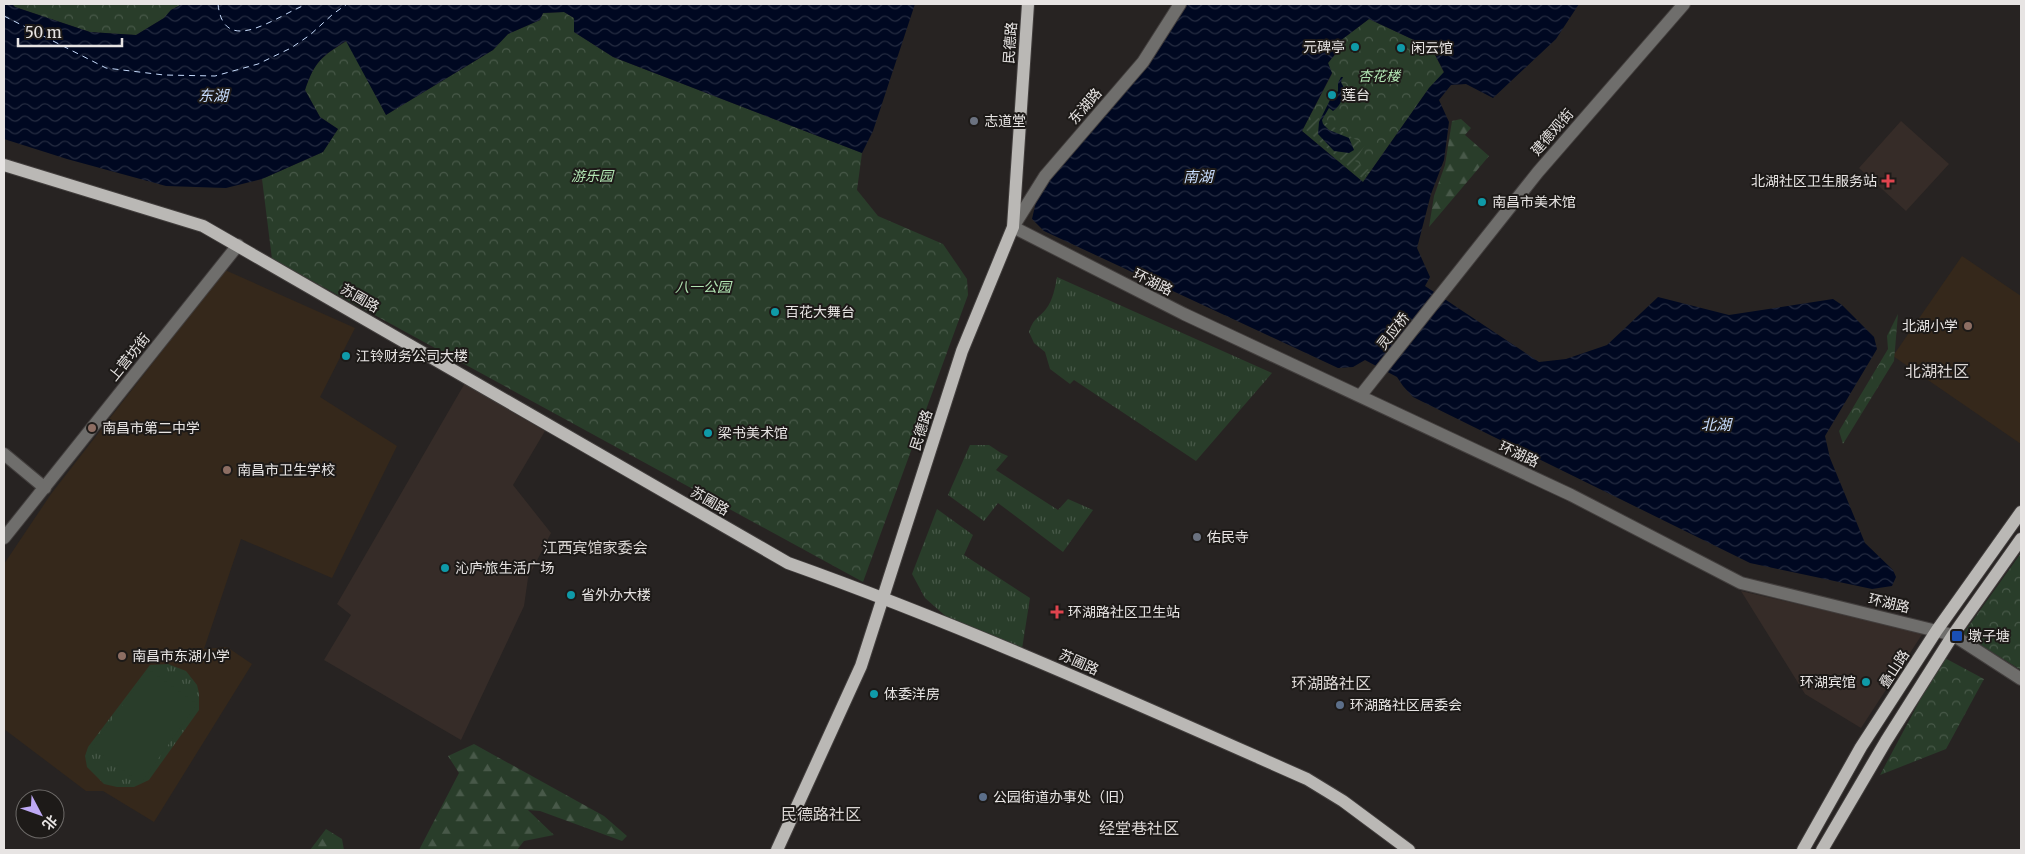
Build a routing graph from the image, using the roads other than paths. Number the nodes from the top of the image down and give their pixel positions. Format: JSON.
{"nodes":[{"id":1,"x":1028,"y":4,"type":"edge"},
{"id":2,"x":1180,"y":4,"type":"edge"},
{"id":3,"x":1684,"y":4,"type":"edge"},
{"id":4,"x":4,"y":165,"type":"edge"},
{"id":5,"x":1012,"y":227,"type":"junction"},
{"id":6,"x":238,"y":245,"type":"junction"},
{"id":7,"x":1448,"y":285,"type":"joint"},
{"id":8,"x":1361,"y":395,"type":"junction"},
{"id":9,"x":4,"y":454,"type":"edge"},
{"id":10,"x":45,"y":488,"type":"junction"},
{"id":11,"x":2021,"y":512,"type":"edge"},
{"id":12,"x":4,"y":538,"type":"edge"},
{"id":13,"x":2021,"y":539,"type":"edge"},
{"id":14,"x":884,"y":597,"type":"junction"},
{"id":15,"x":1937,"y":630,"type":"junction"},
{"id":16,"x":1953,"y":635,"type":"junction"},
{"id":17,"x":2021,"y":679,"type":"edge"},
{"id":18,"x":777,"y":850,"type":"edge"},
{"id":19,"x":1409,"y":850,"type":"edge"},
{"id":20,"x":1803,"y":850,"type":"edge"},
{"id":21,"x":1822,"y":850,"type":"edge"}],
"edges":[{"from":1,"to":5,"type":"main road","name":"民德路"},
{"from":2,"to":5,"type":"street","name":"东湖路"},
{"from":3,"to":7,"type":"street","name":"建德观街"},
{"from":4,"to":6,"type":"main road","name":"苏圃路"},
{"from":5,"to":8,"type":"street","name":"环湖路"},
{"from":5,"to":14,"type":"main road","name":"民德路"},
{"from":6,"to":10,"type":"street","name":"上营坊街"},
{"from":6,"to":14,"type":"main road","name":"苏圃路"},
{"from":7,"to":8,"type":"street","name":"灵应桥"},
{"from":8,"to":15,"type":"street","name":"环湖路"},
{"from":9,"to":10,"type":"street"},
{"from":10,"to":12,"type":"street","name":"上营坊街"},
{"from":11,"to":15,"type":"main road","name":"叠山路"},
{"from":13,"to":16,"type":"main road"},
{"from":14,"to":18,"type":"main road","name":"民德路"},
{"from":14,"to":19,"type":"main road","name":"苏圃路"},
{"from":15,"to":16,"type":"street","name":"环湖路"},
{"from":15,"to":20,"type":"main road","name":"叠山路"},
{"from":16,"to":17,"type":"street","name":"环湖路"},
{"from":16,"to":21,"type":"main road"}]}
